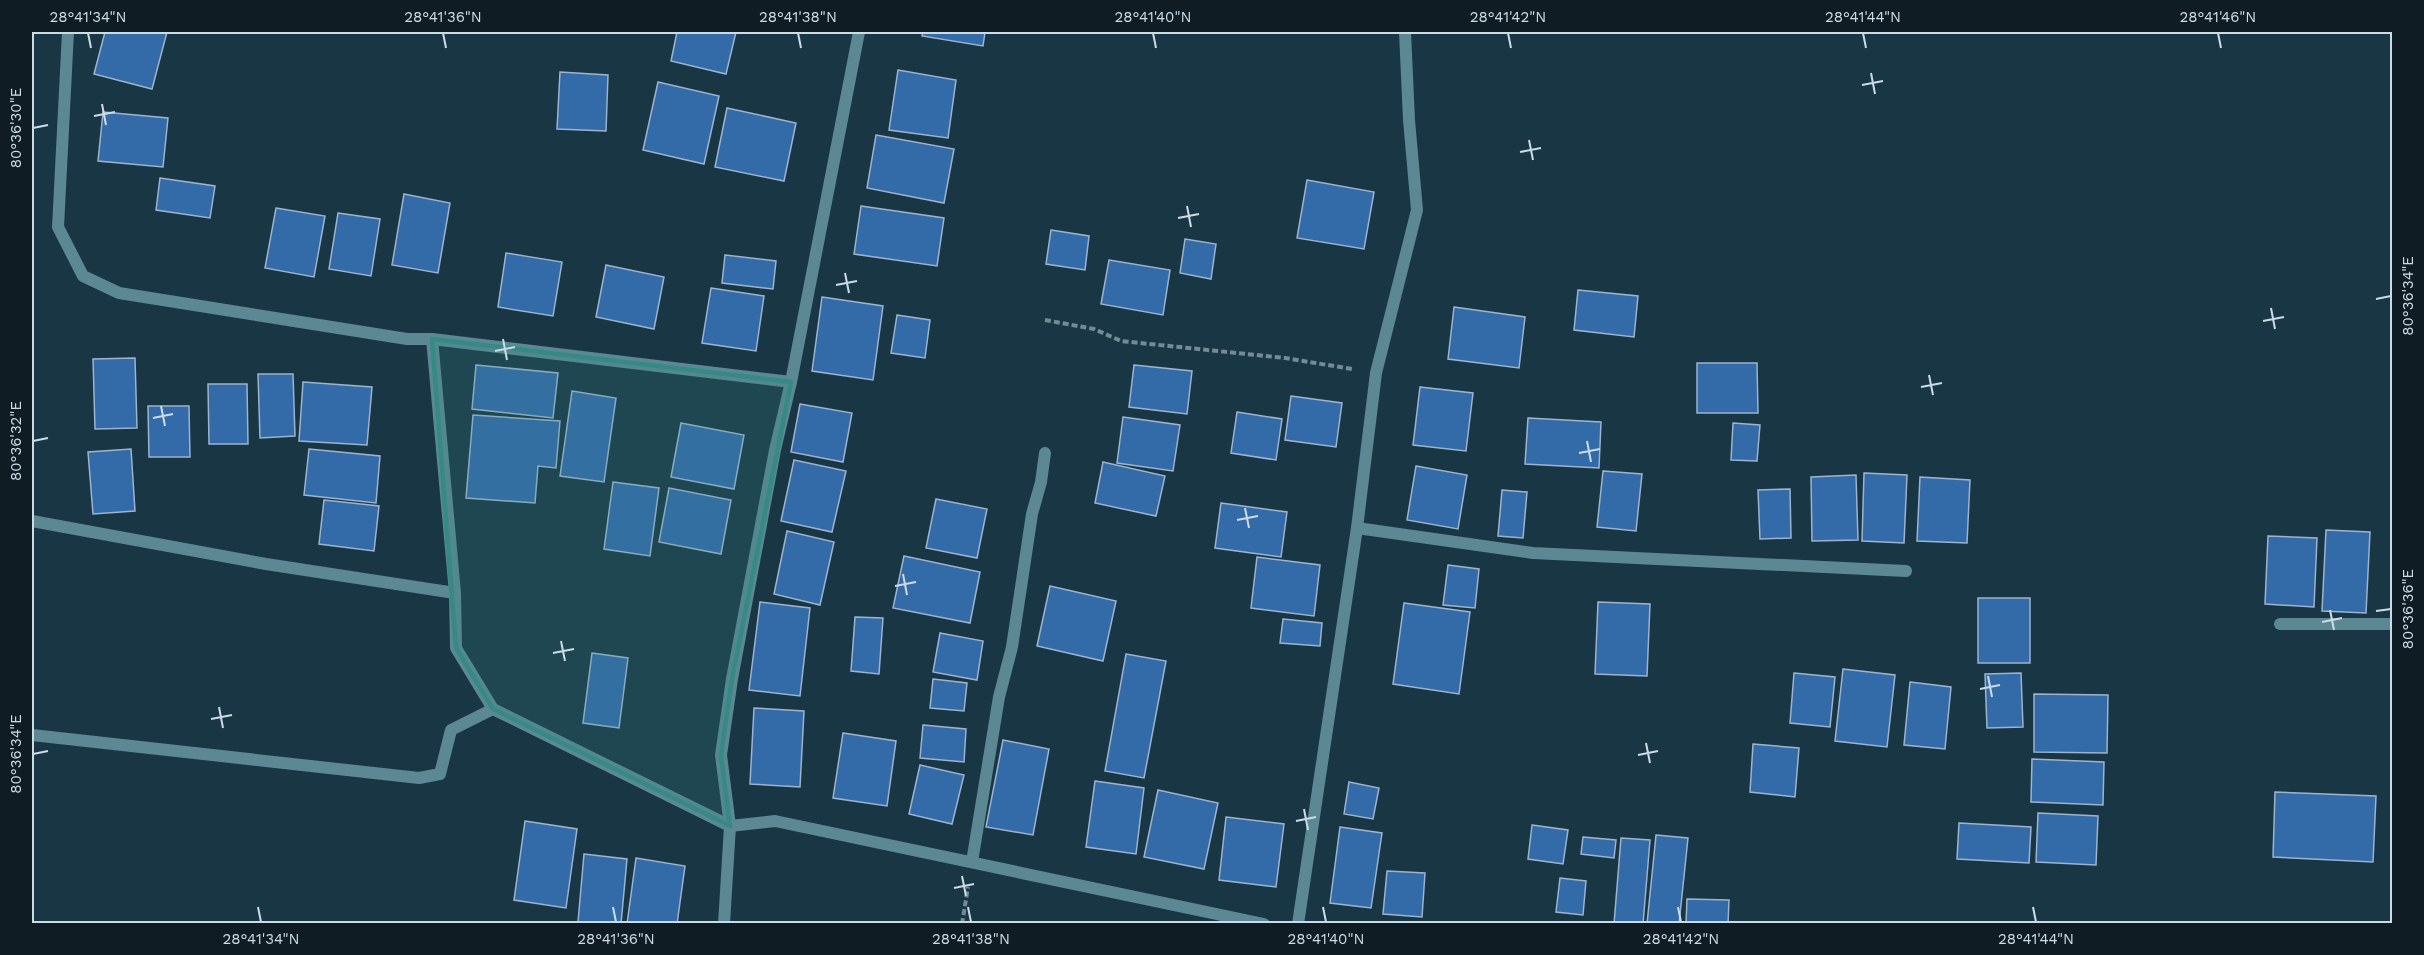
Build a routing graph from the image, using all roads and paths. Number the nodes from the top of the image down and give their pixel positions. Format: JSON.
{"nodes":[{"id":1,"x":68,"y":32,"type":"edge"},
{"id":2,"x":859,"y":32,"type":"edge"},
{"id":3,"x":1405,"y":32,"type":"edge"},
{"id":4,"x":1045,"y":320,"type":"dead end"},
{"id":5,"x":432,"y":339,"type":"junction"},
{"id":6,"x":1376,"y":373,"type":"junction"},
{"id":7,"x":791,"y":382,"type":"junction"},
{"id":8,"x":1045,"y":453,"type":"dead end"},
{"id":9,"x":32,"y":521,"type":"edge"},
{"id":10,"x":1357,"y":528,"type":"junction"},
{"id":11,"x":1906,"y":571,"type":"dead end"},
{"id":12,"x":455,"y":593,"type":"junction"},
{"id":13,"x":2280,"y":624,"type":"dead end"},
{"id":14,"x":2392,"y":624,"type":"edge"},
{"id":15,"x":493,"y":709,"type":"junction"},
{"id":16,"x":32,"y":735,"type":"edge"},
{"id":17,"x":730,"y":826,"type":"junction"},
{"id":18,"x":972,"y":862,"type":"junction"},
{"id":19,"x":724,"y":924,"type":"edge"},
{"id":20,"x":962,"y":924,"type":"edge"},
{"id":21,"x":1264,"y":924,"type":"edge"},
{"id":22,"x":1298,"y":924,"type":"edge"}],
"edges":[{"from":1,"to":5,"type":"street"},
{"from":2,"to":7,"type":"street"},
{"from":3,"to":6,"type":"street"},
{"from":4,"to":6,"type":"path"},
{"from":5,"to":7,"type":"street"},
{"from":5,"to":12,"type":"street"},
{"from":6,"to":10,"type":"street"},
{"from":7,"to":17,"type":"street"},
{"from":8,"to":18,"type":"street"},
{"from":9,"to":12,"type":"street"},
{"from":10,"to":11,"type":"street"},
{"from":10,"to":22,"type":"street"},
{"from":12,"to":15,"type":"street"},
{"from":13,"to":14,"type":"street"},
{"from":15,"to":16,"type":"street"},
{"from":15,"to":17,"type":"street"},
{"from":17,"to":18,"type":"street"},
{"from":17,"to":19,"type":"street"},
{"from":18,"to":20,"type":"path"},
{"from":18,"to":21,"type":"street"}]}
